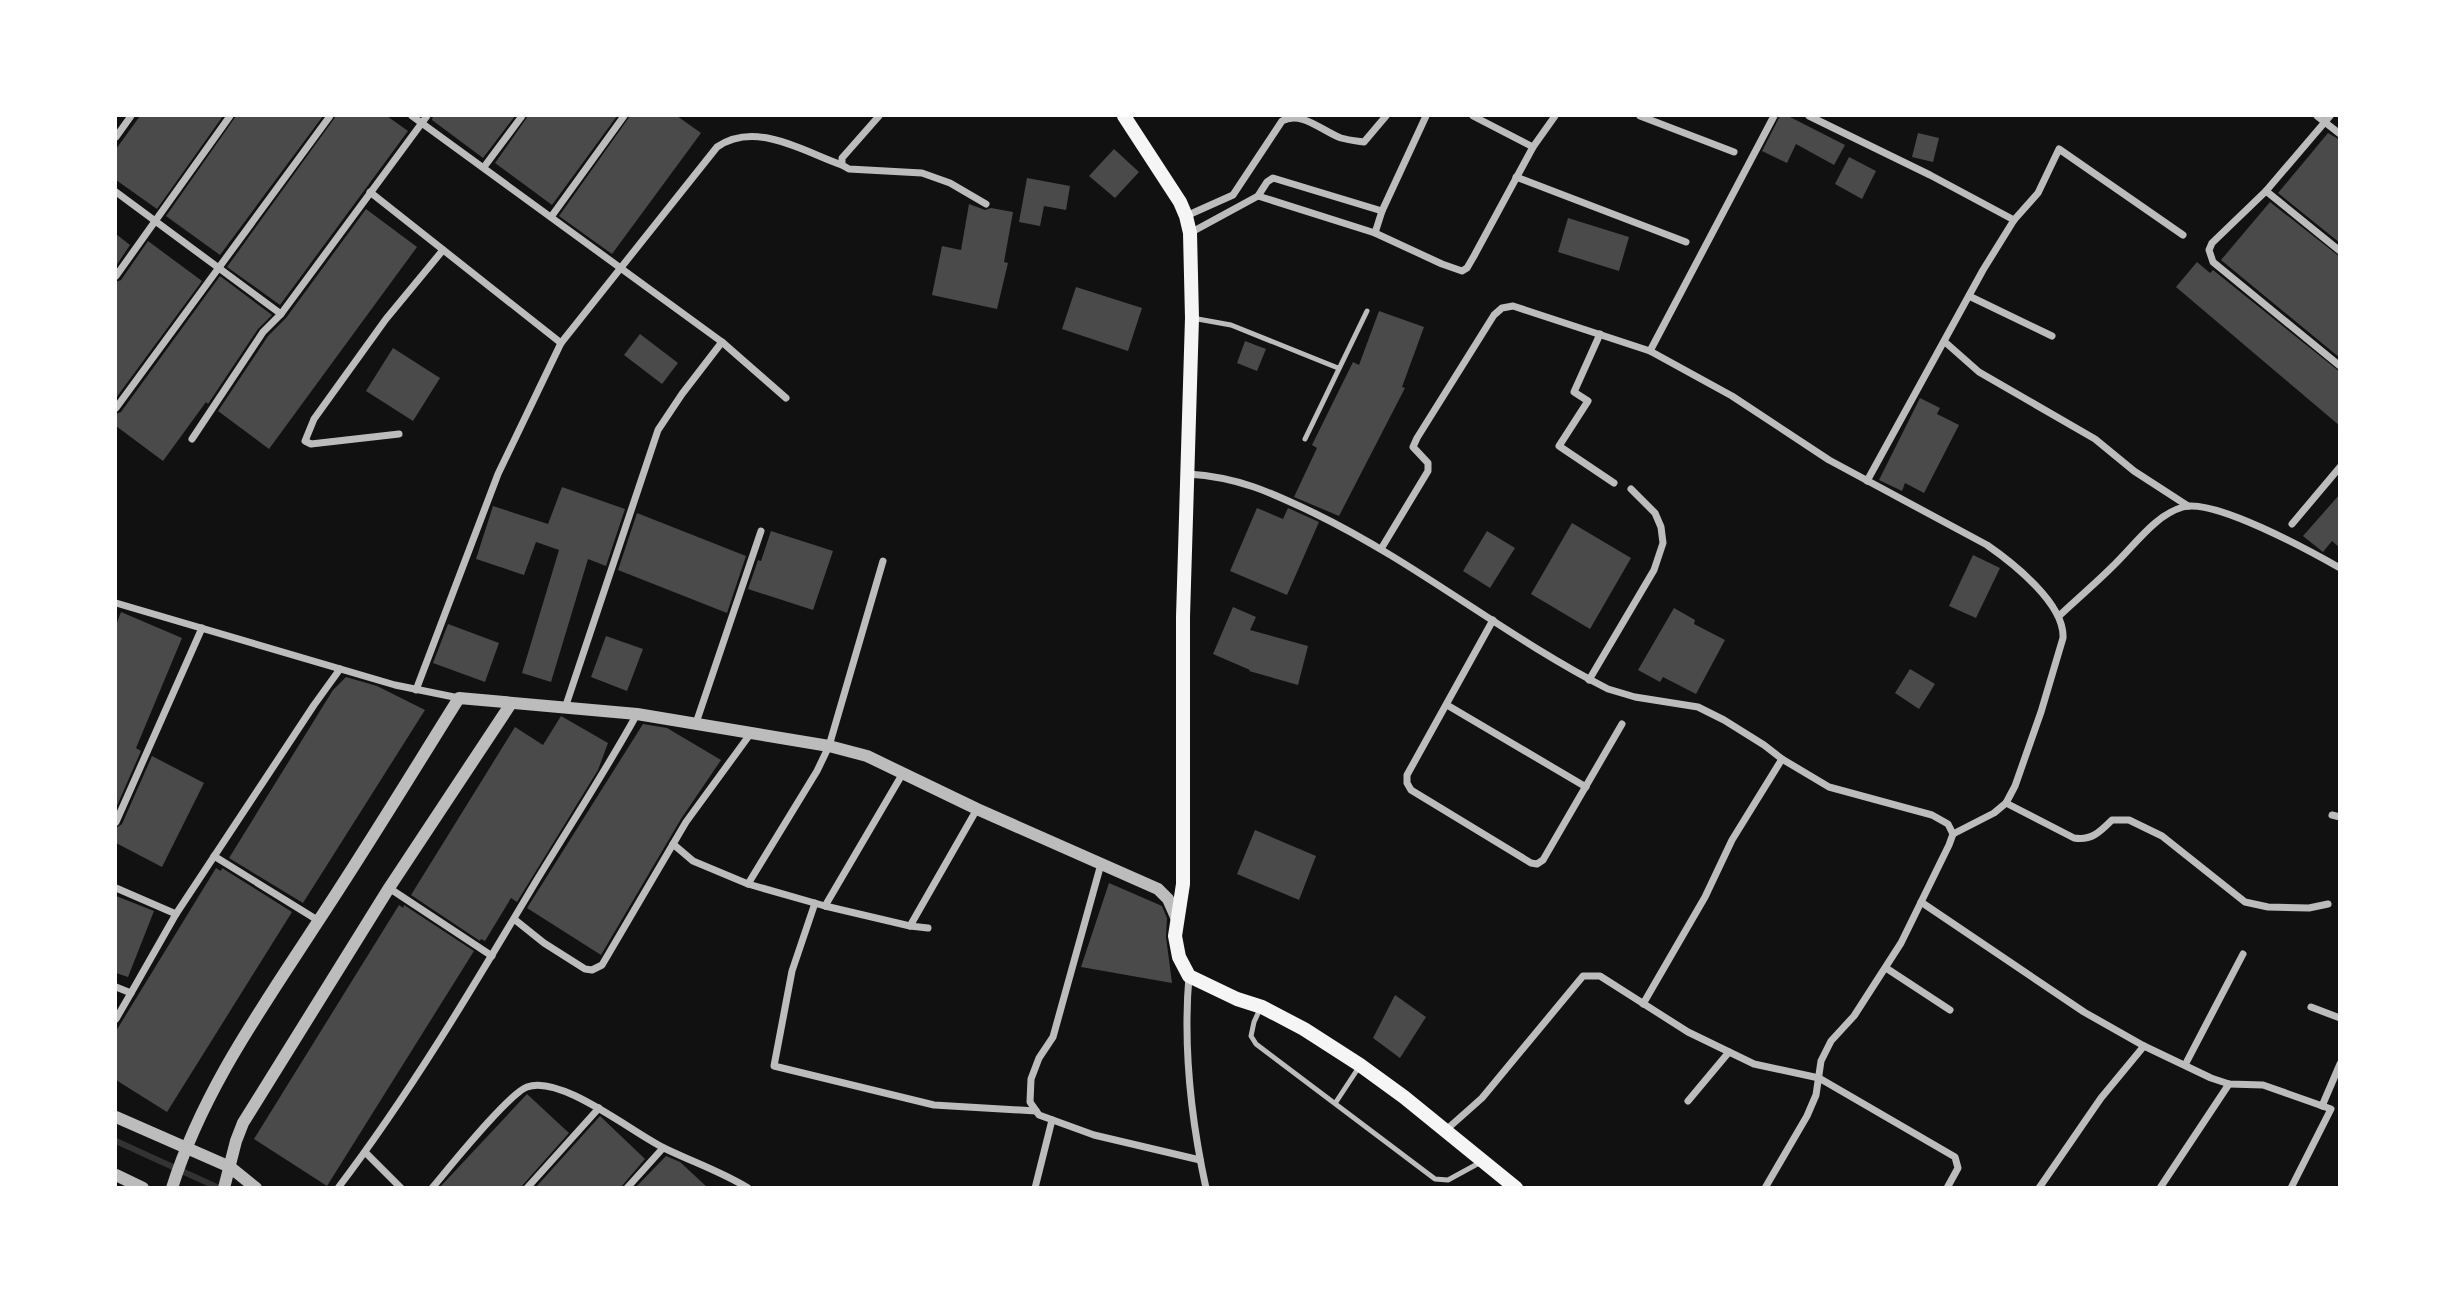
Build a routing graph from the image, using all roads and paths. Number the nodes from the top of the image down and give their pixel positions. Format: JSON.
{"nodes":[{"id":1,"x":131,"y":116,"type":"edge"},
{"id":2,"x":230,"y":116,"type":"edge"},
{"id":3,"x":330,"y":116,"type":"edge"},
{"id":4,"x":412,"y":116,"type":"edge"},
{"id":5,"x":522,"y":116,"type":"edge"},
{"id":6,"x":624,"y":116,"type":"edge"},
{"id":7,"x":879,"y":116,"type":"edge"},
{"id":8,"x":1124,"y":116,"type":"edge"},
{"id":9,"x":1386,"y":116,"type":"edge"},
{"id":10,"x":1426,"y":116,"type":"edge"},
{"id":11,"x":1473,"y":116,"type":"edge"},
{"id":12,"x":1555,"y":116,"type":"edge"},
{"id":13,"x":1640,"y":116,"type":"edge"},
{"id":14,"x":1774,"y":116,"type":"edge"},
{"id":15,"x":1809,"y":116,"type":"edge"},
{"id":16,"x":2317,"y":116,"type":"edge"},
{"id":17,"x":424,"y":119,"type":"edge"},
{"id":18,"x":2327,"y":119,"type":"edge"},
{"id":19,"x":2340,"y":134,"type":"edge"},
{"id":20,"x":116,"y":137,"type":"edge"},
{"id":21,"x":1533,"y":147,"type":"junction"},
{"id":22,"x":1734,"y":152,"type":"dead end"},
{"id":23,"x":842,"y":165,"type":"junction"},
{"id":24,"x":484,"y":167,"type":"junction"},
{"id":25,"x":1516,"y":177,"type":"junction"},
{"id":26,"x":2266,"y":191,"type":"junction"},
{"id":27,"x":116,"y":192,"type":"edge"},
{"id":28,"x":370,"y":192,"type":"junction"},
{"id":29,"x":1258,"y":197,"type":"junction"},
{"id":30,"x":986,"y":204,"type":"dead end"},
{"id":31,"x":1382,"y":211,"type":"junction"},
{"id":32,"x":1186,"y":216,"type":"junction"},
{"id":33,"x":551,"y":217,"type":"junction"},
{"id":34,"x":2014,"y":220,"type":"junction"},
{"id":35,"x":154,"y":221,"type":"junction"},
{"id":36,"x":1190,"y":233,"type":"junction"},
{"id":37,"x":1375,"y":233,"type":"junction"},
{"id":38,"x":2183,"y":234,"type":"dead end"},
{"id":39,"x":1686,"y":242,"type":"dead end"},
{"id":40,"x":443,"y":250,"type":"junction"},
{"id":41,"x":2340,"y":251,"type":"edge"},
{"id":42,"x":218,"y":267,"type":"junction"},
{"id":43,"x":621,"y":268,"type":"junction"},
{"id":44,"x":116,"y":276,"type":"edge"},
{"id":45,"x":1969,"y":296,"type":"junction"},
{"id":46,"x":1367,"y":311,"type":"dead end"},
{"id":47,"x":281,"y":314,"type":"junction"},
{"id":48,"x":1192,"y":318,"type":"junction"},
{"id":49,"x":1600,"y":334,"type":"junction"},
{"id":50,"x":2052,"y":336,"type":"dead end"},
{"id":51,"x":722,"y":342,"type":"junction"},
{"id":52,"x":1945,"y":342,"type":"junction"},
{"id":53,"x":561,"y":343,"type":"junction"},
{"id":54,"x":1650,"y":351,"type":"junction"},
{"id":55,"x":2340,"y":366,"type":"edge"},
{"id":56,"x":1338,"y":368,"type":"junction"},
{"id":57,"x":786,"y":398,"type":"dead end"},
{"id":58,"x":116,"y":408,"type":"edge"},
{"id":59,"x":399,"y":434,"type":"dead end"},
{"id":60,"x":192,"y":439,"type":"dead end"},
{"id":61,"x":1305,"y":439,"type":"dead end"},
{"id":62,"x":2340,"y":467,"type":"edge"},
{"id":63,"x":1187,"y":474,"type":"junction"},
{"id":64,"x":1867,"y":481,"type":"junction"},
{"id":65,"x":1614,"y":483,"type":"dead end"},
{"id":66,"x":1631,"y":489,"type":"dead end"},
{"id":67,"x":2188,"y":506,"type":"junction"},
{"id":68,"x":2291,"y":524,"type":"dead end"},
{"id":69,"x":761,"y":531,"type":"dead end"},
{"id":70,"x":1381,"y":550,"type":"junction"},
{"id":71,"x":883,"y":561,"type":"dead end"},
{"id":72,"x":2340,"y":568,"type":"edge"},
{"id":73,"x":118,"y":603,"type":"edge"},
{"id":74,"x":116,"y":613,"type":"edge"},
{"id":75,"x":2059,"y":616,"type":"junction"},
{"id":76,"x":1493,"y":620,"type":"junction"},
{"id":77,"x":202,"y":628,"type":"junction"},
{"id":78,"x":340,"y":669,"type":"junction"},
{"id":79,"x":1589,"y":680,"type":"junction"},
{"id":80,"x":416,"y":690,"type":"junction"},
{"id":81,"x":459,"y":698,"type":"junction"},
{"id":82,"x":510,"y":705,"type":"junction"},
{"id":83,"x":1447,"y":705,"type":"junction"},
{"id":84,"x":565,"y":708,"type":"junction"},
{"id":85,"x":637,"y":714,"type":"junction"},
{"id":86,"x":696,"y":723,"type":"junction"},
{"id":87,"x":1622,"y":724,"type":"dead end"},
{"id":88,"x":751,"y":733,"type":"junction"},
{"id":89,"x":830,"y":746,"type":"junction"},
{"id":90,"x":1782,"y":760,"type":"junction"},
{"id":91,"x":902,"y":773,"type":"junction"},
{"id":92,"x":1586,"y":787,"type":"junction"},
{"id":93,"x":2006,"y":803,"type":"junction"},
{"id":94,"x":978,"y":809,"type":"junction"},
{"id":95,"x":116,"y":822,"type":"edge"},
{"id":96,"x":1953,"y":834,"type":"junction"},
{"id":97,"x":673,"y":844,"type":"junction"},
{"id":98,"x":214,"y":856,"type":"junction"},
{"id":99,"x":1101,"y":864,"type":"junction"},
{"id":100,"x":748,"y":884,"type":"junction"},
{"id":101,"x":116,"y":888,"type":"edge"},
{"id":102,"x":390,"y":888,"type":"junction"},
{"id":103,"x":1921,"y":902,"type":"junction"},
{"id":104,"x":815,"y":903,"type":"junction"},
{"id":105,"x":2328,"y":904,"type":"dead end"},
{"id":106,"x":825,"y":906,"type":"junction"},
{"id":107,"x":176,"y":914,"type":"junction"},
{"id":108,"x":1176,"y":917,"type":"junction"},
{"id":109,"x":514,"y":919,"type":"junction"},
{"id":110,"x":318,"y":921,"type":"junction"},
{"id":111,"x":910,"y":926,"type":"junction"},
{"id":112,"x":928,"y":928,"type":"dead end"},
{"id":113,"x":2244,"y":954,"type":"dead end"},
{"id":114,"x":492,"y":956,"type":"junction"},
{"id":115,"x":1886,"y":968,"type":"junction"},
{"id":116,"x":1189,"y":976,"type":"junction"},
{"id":117,"x":116,"y":987,"type":"edge"},
{"id":118,"x":131,"y":993,"type":"junction"},
{"id":119,"x":1643,"y":1004,"type":"junction"},
{"id":120,"x":1262,"y":1007,"type":"junction"},
{"id":121,"x":2311,"y":1007,"type":"dead end"},
{"id":122,"x":1950,"y":1010,"type":"dead end"},
{"id":123,"x":2340,"y":1018,"type":"edge"},
{"id":124,"x":116,"y":1019,"type":"edge"},
{"id":125,"x":2144,"y":1045,"type":"junction"},
{"id":126,"x":1729,"y":1052,"type":"junction"},
{"id":127,"x":2340,"y":1063,"type":"edge"},
{"id":128,"x":1360,"y":1065,"type":"junction"},
{"id":129,"x":2185,"y":1065,"type":"junction"},
{"id":130,"x":1819,"y":1078,"type":"junction"},
{"id":131,"x":2229,"y":1084,"type":"junction"},
{"id":132,"x":1688,"y":1101,"type":"dead end"},
{"id":133,"x":1336,"y":1102,"type":"junction"},
{"id":134,"x":599,"y":1108,"type":"junction"},
{"id":135,"x":2327,"y":1108,"type":"junction"},
{"id":136,"x":1036,"y":1111,"type":"junction"},
{"id":137,"x":116,"y":1117,"type":"edge"},
{"id":138,"x":1052,"y":1120,"type":"junction"},
{"id":139,"x":1445,"y":1130,"type":"junction"},
{"id":140,"x":186,"y":1147,"type":"junction"},
{"id":141,"x":663,"y":1148,"type":"junction"},
{"id":142,"x":365,"y":1152,"type":"junction"},
{"id":143,"x":1200,"y":1160,"type":"junction"},
{"id":144,"x":1484,"y":1161,"type":"junction"},
{"id":145,"x":230,"y":1167,"type":"junction"},
{"id":146,"x":116,"y":1175,"type":"edge"},
{"id":147,"x":736,"y":1180,"type":"junction"},
{"id":148,"x":225,"y":1185,"type":"edge"},
{"id":149,"x":172,"y":1187,"type":"edge"},
{"id":150,"x":1514,"y":1187,"type":"edge"},
{"id":151,"x":143,"y":1188,"type":"edge"},
{"id":152,"x":256,"y":1188,"type":"edge"},
{"id":153,"x":338,"y":1188,"type":"edge"},
{"id":154,"x":401,"y":1188,"type":"edge"},
{"id":155,"x":432,"y":1188,"type":"edge"},
{"id":156,"x":527,"y":1188,"type":"edge"},
{"id":157,"x":627,"y":1188,"type":"edge"},
{"id":158,"x":729,"y":1188,"type":"edge"},
{"id":159,"x":748,"y":1188,"type":"edge"},
{"id":160,"x":1035,"y":1188,"type":"edge"},
{"id":161,"x":1206,"y":1188,"type":"edge"},
{"id":162,"x":1765,"y":1188,"type":"edge"},
{"id":163,"x":1947,"y":1188,"type":"edge"},
{"id":164,"x":2039,"y":1188,"type":"edge"},
{"id":165,"x":2160,"y":1188,"type":"edge"},
{"id":166,"x":2291,"y":1188,"type":"edge"}],
"edges":[{"from":1,"to":20,"type":"street"},
{"from":2,"to":35,"type":"street"},
{"from":3,"to":42,"type":"street"},
{"from":4,"to":17,"type":"street"},
{"from":5,"to":24,"type":"street"},
{"from":6,"to":33,"type":"street"},
{"from":7,"to":23,"type":"street"},
{"from":8,"to":32,"type":"main road"},
{"from":9,"to":32,"type":"street"},
{"from":10,"to":31,"type":"street"},
{"from":11,"to":21,"type":"street"},
{"from":12,"to":21,"type":"street"},
{"from":13,"to":22,"type":"street"},
{"from":14,"to":54,"type":"street"},
{"from":15,"to":34,"type":"street"},
{"from":16,"to":18,"type":"street"},
{"from":17,"to":24,"type":"street"},
{"from":17,"to":28,"type":"street"},
{"from":18,"to":19,"type":"street"},
{"from":18,"to":26,"type":"street"},
{"from":21,"to":25,"type":"street"},
{"from":23,"to":30,"type":"street"},
{"from":23,"to":43,"type":"street"},
{"from":24,"to":33,"type":"street"},
{"from":25,"to":37,"type":"street"},
{"from":25,"to":39,"type":"street"},
{"from":26,"to":41,"type":"street"},
{"from":26,"to":55,"type":"street"},
{"from":27,"to":35,"type":"street"},
{"from":28,"to":40,"type":"street"},
{"from":28,"to":47,"type":"street"},
{"from":29,"to":31,"type":"street"},
{"from":29,"to":36,"type":"street"},
{"from":29,"to":37,"type":"street"},
{"from":31,"to":37,"type":"street"},
{"from":32,"to":36,"type":"main road"},
{"from":33,"to":43,"type":"street"},
{"from":34,"to":38,"type":"street"},
{"from":34,"to":45,"type":"street"},
{"from":35,"to":42,"type":"street"},
{"from":35,"to":44,"type":"street"},
{"from":36,"to":48,"type":"main road"},
{"from":40,"to":53,"type":"street"},
{"from":40,"to":59,"type":"street"},
{"from":42,"to":47,"type":"street"},
{"from":42,"to":58,"type":"street"},
{"from":43,"to":51,"type":"street"},
{"from":43,"to":53,"type":"street"},
{"from":45,"to":50,"type":"street"},
{"from":45,"to":52,"type":"street"},
{"from":46,"to":56,"type":"lane"},
{"from":47,"to":60,"type":"street"},
{"from":48,"to":56,"type":"lane"},
{"from":48,"to":63,"type":"main road"},
{"from":49,"to":54,"type":"street"},
{"from":49,"to":65,"type":"street"},
{"from":49,"to":70,"type":"street"},
{"from":51,"to":57,"type":"street"},
{"from":51,"to":84,"type":"street"},
{"from":52,"to":64,"type":"street"},
{"from":52,"to":67,"type":"street"},
{"from":53,"to":80,"type":"street"},
{"from":54,"to":64,"type":"street"},
{"from":56,"to":61,"type":"lane"},
{"from":62,"to":68,"type":"street"},
{"from":63,"to":70,"type":"street"},
{"from":63,"to":108,"type":"main road"},
{"from":64,"to":75,"type":"street"},
{"from":66,"to":79,"type":"street"},
{"from":67,"to":72,"type":"street"},
{"from":67,"to":75,"type":"street"},
{"from":69,"to":86,"type":"street"},
{"from":70,"to":76,"type":"street"},
{"from":71,"to":89,"type":"street"},
{"from":73,"to":74,"type":"street"},
{"from":73,"to":77,"type":"street"},
{"from":75,"to":93,"type":"street"},
{"from":76,"to":79,"type":"street"},
{"from":76,"to":83,"type":"street"},
{"from":77,"to":78,"type":"street"},
{"from":77,"to":95,"type":"street"},
{"from":78,"to":80,"type":"street"},
{"from":78,"to":98,"type":"street"},
{"from":79,"to":90,"type":"street"},
{"from":80,"to":81,"type":"street"},
{"from":81,"to":82,"type":"street"},
{"from":81,"to":110,"type":"street"},
{"from":82,"to":84,"type":"street"},
{"from":82,"to":102,"type":"street"},
{"from":83,"to":92,"type":"street"},
{"from":83,"to":92,"type":"street"},
{"from":84,"to":85,"type":"street"},
{"from":85,"to":86,"type":"street"},
{"from":85,"to":109,"type":"street"},
{"from":86,"to":88,"type":"street"},
{"from":87,"to":92,"type":"street"},
{"from":88,"to":89,"type":"street"},
{"from":88,"to":97,"type":"street"},
{"from":89,"to":91,"type":"street"},
{"from":89,"to":100,"type":"street"},
{"from":90,"to":96,"type":"street"},
{"from":90,"to":119,"type":"street"},
{"from":91,"to":94,"type":"street"},
{"from":91,"to":106,"type":"street"},
{"from":93,"to":96,"type":"street"},
{"from":93,"to":105,"type":"street"},
{"from":94,"to":99,"type":"street"},
{"from":94,"to":111,"type":"street"},
{"from":96,"to":103,"type":"street"},
{"from":97,"to":100,"type":"street"},
{"from":97,"to":109,"type":"street"},
{"from":98,"to":107,"type":"street"},
{"from":98,"to":110,"type":"street"},
{"from":99,"to":108,"type":"street"},
{"from":99,"to":136,"type":"street"},
{"from":100,"to":104,"type":"street"},
{"from":101,"to":107,"type":"street"},
{"from":102,"to":114,"type":"street"},
{"from":102,"to":145,"type":"street"},
{"from":103,"to":115,"type":"street"},
{"from":103,"to":125,"type":"street"},
{"from":104,"to":106,"type":"street"},
{"from":104,"to":136,"type":"street"},
{"from":106,"to":111,"type":"street"},
{"from":107,"to":118,"type":"street"},
{"from":108,"to":116,"type":"main road"},
{"from":109,"to":114,"type":"street"},
{"from":110,"to":140,"type":"street"},
{"from":111,"to":112,"type":"street"},
{"from":113,"to":129,"type":"street"},
{"from":114,"to":142,"type":"street"},
{"from":115,"to":122,"type":"street"},
{"from":115,"to":130,"type":"street"},
{"from":116,"to":120,"type":"main road"},
{"from":116,"to":143,"type":"street"},
{"from":117,"to":118,"type":"street"},
{"from":118,"to":124,"type":"street"},
{"from":119,"to":126,"type":"street"},
{"from":119,"to":139,"type":"street"},
{"from":120,"to":128,"type":"main road"},
{"from":120,"to":133,"type":"lane"},
{"from":121,"to":123,"type":"street"},
{"from":125,"to":129,"type":"street"},
{"from":125,"to":164,"type":"street"},
{"from":126,"to":130,"type":"street"},
{"from":126,"to":132,"type":"street"},
{"from":127,"to":135,"type":"street"},
{"from":128,"to":133,"type":"lane"},
{"from":128,"to":139,"type":"main road"},
{"from":129,"to":131,"type":"street"},
{"from":130,"to":162,"type":"street"},
{"from":130,"to":163,"type":"street"},
{"from":131,"to":135,"type":"street"},
{"from":131,"to":165,"type":"street"},
{"from":133,"to":144,"type":"lane"},
{"from":134,"to":141,"type":"street"},
{"from":134,"to":155,"type":"street"},
{"from":134,"to":156,"type":"street"},
{"from":135,"to":166,"type":"street"},
{"from":136,"to":138,"type":"street"},
{"from":137,"to":140,"type":"street"},
{"from":138,"to":143,"type":"street"},
{"from":138,"to":160,"type":"street"},
{"from":139,"to":144,"type":"main road"},
{"from":140,"to":145,"type":"street"},
{"from":140,"to":149,"type":"street"},
{"from":141,"to":147,"type":"street"},
{"from":141,"to":157,"type":"street"},
{"from":142,"to":153,"type":"street"},
{"from":142,"to":154,"type":"street"},
{"from":143,"to":161,"type":"street"},
{"from":144,"to":150,"type":"main road"},
{"from":145,"to":148,"type":"street"},
{"from":145,"to":152,"type":"street"},
{"from":146,"to":151,"type":"street"},
{"from":147,"to":158,"type":"street"},
{"from":147,"to":159,"type":"street"}]}
